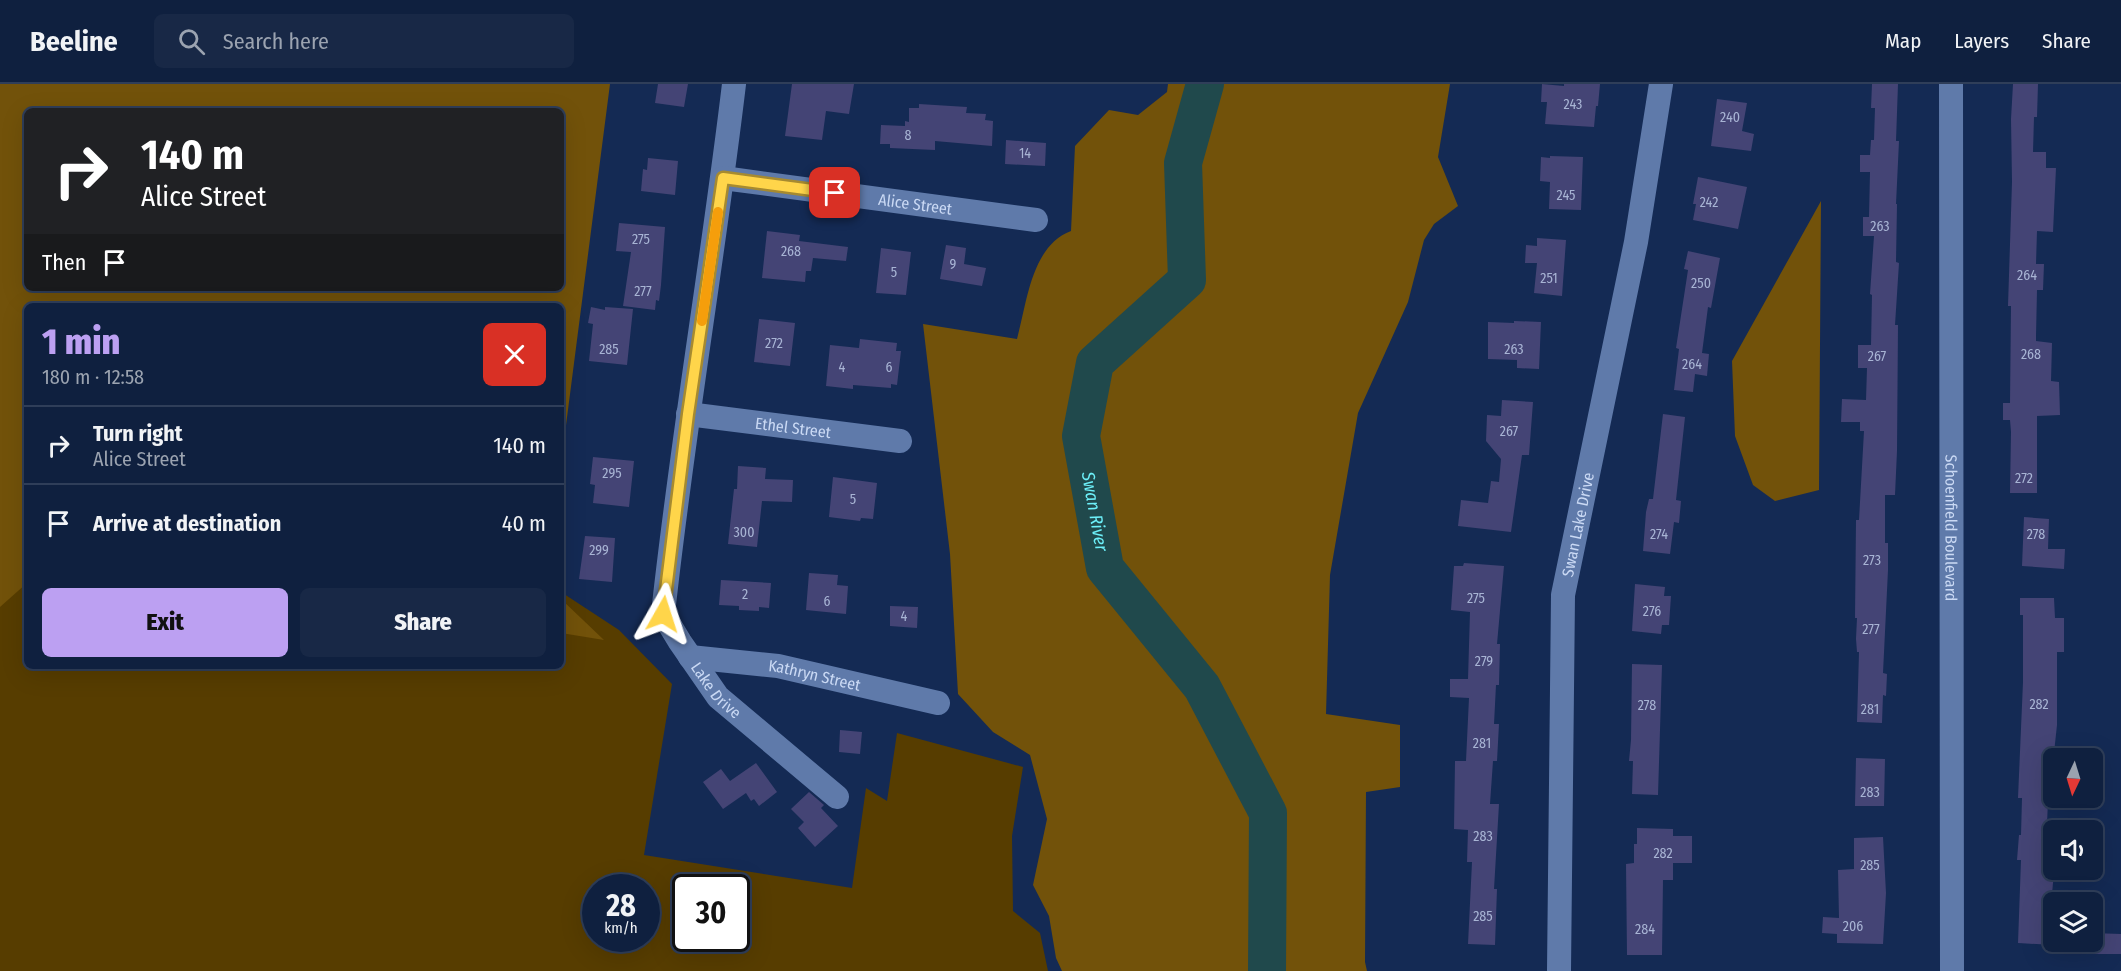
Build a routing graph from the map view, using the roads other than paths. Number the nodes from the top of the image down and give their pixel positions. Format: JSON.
{"nodes":[{"id":1,"x":734,"y":84,"type":"edge"},
{"id":2,"x":1661,"y":84,"type":"edge"},
{"id":3,"x":1951,"y":84,"type":"edge"},
{"id":4,"x":723,"y":178,"type":"junction"},
{"id":5,"x":1036,"y":220,"type":"dead end"},
{"id":6,"x":688,"y":414,"type":"junction"},
{"id":7,"x":900,"y":441,"type":"dead end"},
{"id":8,"x":690,"y":657,"type":"junction"},
{"id":9,"x":938,"y":703,"type":"dead end"},
{"id":10,"x":837,"y":797,"type":"dead end"},
{"id":11,"x":1559,"y":971,"type":"edge"},
{"id":12,"x":1952,"y":971,"type":"edge"}],
"edges":[{"from":1,"to":4,"type":"street","name":"Lake Drive"},
{"from":2,"to":11,"type":"street","name":"Swan Lake Drive"},
{"from":3,"to":12,"type":"street","name":"Schoenfield Boulevard"},
{"from":4,"to":5,"type":"street","name":"Alice Street"},
{"from":4,"to":6,"type":"street","name":"Lake Drive"},
{"from":6,"to":7,"type":"street","name":"Ethel Street"},
{"from":6,"to":8,"type":"street","name":"Lake Drive"},
{"from":8,"to":9,"type":"street","name":"Kathryn Street"},
{"from":8,"to":10,"type":"street","name":"Lake Drive"}]}
